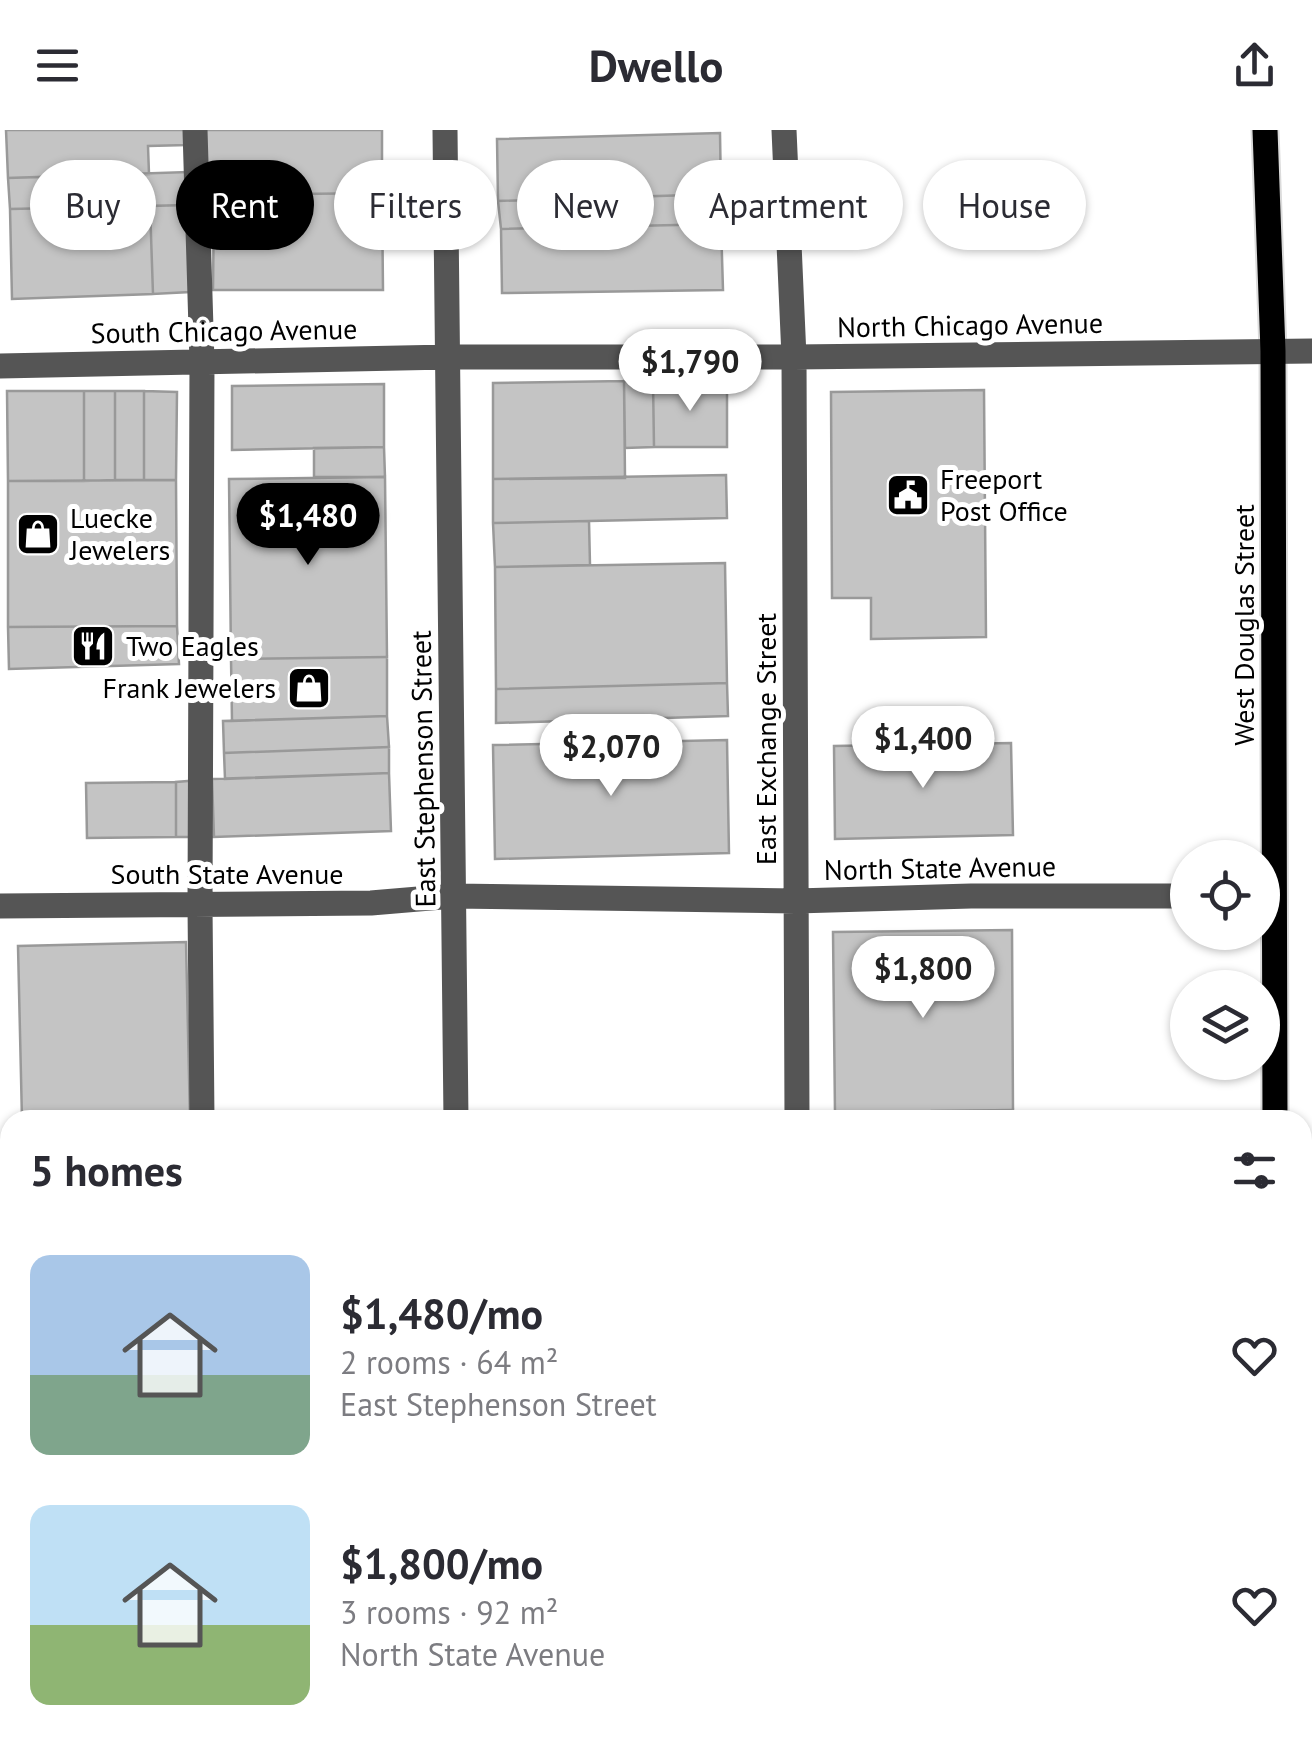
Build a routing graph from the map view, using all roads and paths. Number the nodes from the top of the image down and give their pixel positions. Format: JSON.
{"nodes":[{"id":1,"x":196,"y":130,"type":"edge"},
{"id":2,"x":446,"y":130,"type":"edge"},
{"id":3,"x":784,"y":130,"type":"edge"},
{"id":4,"x":1265,"y":130,"type":"edge"},
{"id":5,"x":1312,"y":350,"type":"edge"},
{"id":6,"x":1273,"y":351,"type":"junction"},
{"id":7,"x":449,"y":357,"type":"junction"},
{"id":8,"x":794,"y":357,"type":"junction"},
{"id":9,"x":202,"y":362,"type":"junction"},
{"id":10,"x":0,"y":366,"type":"edge"},
{"id":11,"x":1269,"y":840,"type":"edge"},
{"id":12,"x":454,"y":896,"type":"junction"},
{"id":13,"x":1170,"y":896,"type":"edge"},
{"id":14,"x":796,"y":901,"type":"junction"},
{"id":15,"x":200,"y":905,"type":"junction"},
{"id":16,"x":0,"y":906,"type":"edge"},
{"id":17,"x":1270,"y":950,"type":"edge"},
{"id":18,"x":202,"y":1110,"type":"edge"},
{"id":19,"x":456,"y":1110,"type":"edge"},
{"id":20,"x":797,"y":1110,"type":"edge"},
{"id":21,"x":1275,"y":1110,"type":"edge"}],
"edges":[{"from":1,"to":9,"type":"street"},
{"from":2,"to":7,"type":"street","name":"East Stephenson Street"},
{"from":3,"to":8,"type":"street","name":"East Exchange Street"},
{"from":4,"to":6,"type":"main road","name":"West Douglas Street"},
{"from":5,"to":6,"type":"street","name":"North Chicago Avenue"},
{"from":6,"to":8,"type":"street","name":"North Chicago Avenue"},
{"from":6,"to":11,"type":"main road","name":"West Douglas Street"},
{"from":7,"to":8,"type":"street","name":"North Chicago Avenue"},
{"from":7,"to":9,"type":"street","name":"South Chicago Avenue"},
{"from":7,"to":12,"type":"street","name":"East Stephenson Street"},
{"from":8,"to":14,"type":"street","name":"East Exchange Street"},
{"from":9,"to":10,"type":"street","name":"South Chicago Avenue"},
{"from":9,"to":15,"type":"street"},
{"from":12,"to":14,"type":"street","name":"North State Avenue"},
{"from":12,"to":15,"type":"street","name":"South State Avenue"},
{"from":12,"to":19,"type":"street","name":"East Stephenson Street"},
{"from":13,"to":14,"type":"street","name":"North State Avenue"},
{"from":14,"to":20,"type":"street","name":"East Exchange Street"},
{"from":15,"to":16,"type":"street","name":"South State Avenue"},
{"from":15,"to":18,"type":"street"},
{"from":17,"to":21,"type":"main road","name":"West Douglas Street"}]}
